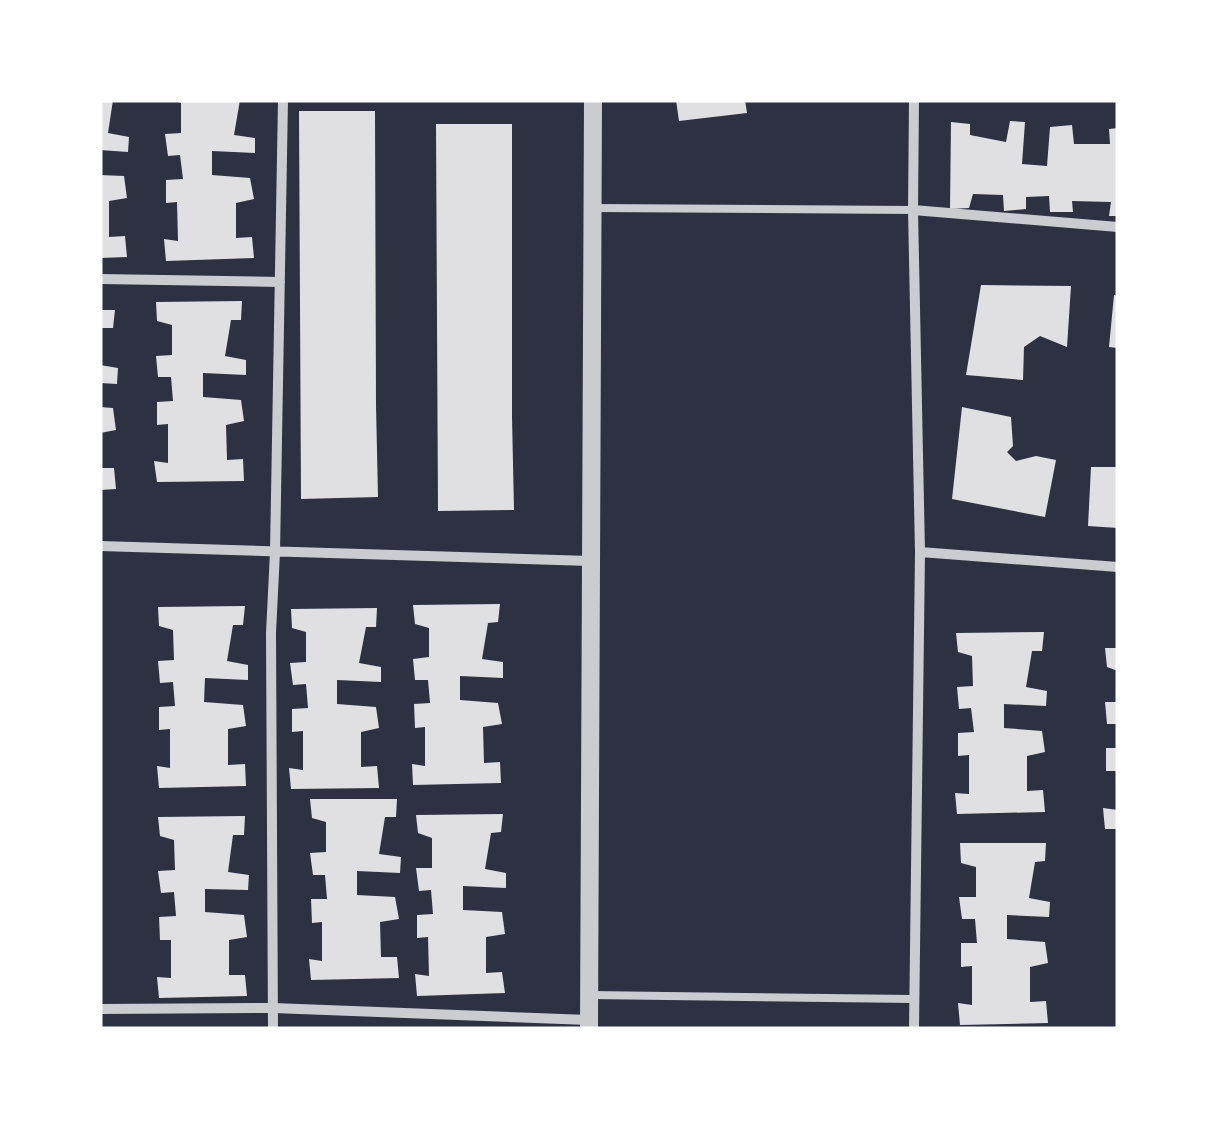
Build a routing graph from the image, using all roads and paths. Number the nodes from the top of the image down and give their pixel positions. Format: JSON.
{"nodes":[{"id":1,"x":283,"y":100,"type":"edge"},
{"id":2,"x":593,"y":100,"type":"edge"},
{"id":3,"x":914,"y":100,"type":"edge"},
{"id":4,"x":594,"y":208,"type":"junction"},
{"id":5,"x":912,"y":210,"type":"junction"},
{"id":6,"x":1118,"y":227,"type":"edge"},
{"id":7,"x":100,"y":279,"type":"edge"},
{"id":8,"x":280,"y":282,"type":"junction"},
{"id":9,"x":100,"y":546,"type":"edge"},
{"id":10,"x":274,"y":552,"type":"junction"},
{"id":11,"x":920,"y":552,"type":"junction"},
{"id":12,"x":590,"y":561,"type":"junction"},
{"id":13,"x":1118,"y":566,"type":"edge"},
{"id":14,"x":589,"y":994,"type":"junction"},
{"id":15,"x":914,"y":999,"type":"junction"},
{"id":16,"x":272,"y":1008,"type":"junction"},
{"id":17,"x":100,"y":1009,"type":"edge"},
{"id":18,"x":589,"y":1024,"type":"edge"},
{"id":19,"x":273,"y":1029,"type":"edge"},
{"id":20,"x":914,"y":1029,"type":"edge"}],
"edges":[{"from":1,"to":8,"type":"street"},
{"from":2,"to":4,"type":"street"},
{"from":3,"to":5,"type":"street"},
{"from":4,"to":5,"type":"lane"},
{"from":4,"to":12,"type":"street"},
{"from":5,"to":6,"type":"street"},
{"from":5,"to":11,"type":"street"},
{"from":7,"to":8,"type":"street"},
{"from":8,"to":10,"type":"street"},
{"from":9,"to":10,"type":"street"},
{"from":10,"to":12,"type":"street"},
{"from":10,"to":16,"type":"street"},
{"from":11,"to":13,"type":"street"},
{"from":11,"to":15,"type":"street"},
{"from":12,"to":14,"type":"street"},
{"from":14,"to":15,"type":"lane"},
{"from":14,"to":18,"type":"street"},
{"from":15,"to":20,"type":"street"},
{"from":16,"to":17,"type":"street"},
{"from":16,"to":18,"type":"street"},
{"from":16,"to":19,"type":"street"}]}
